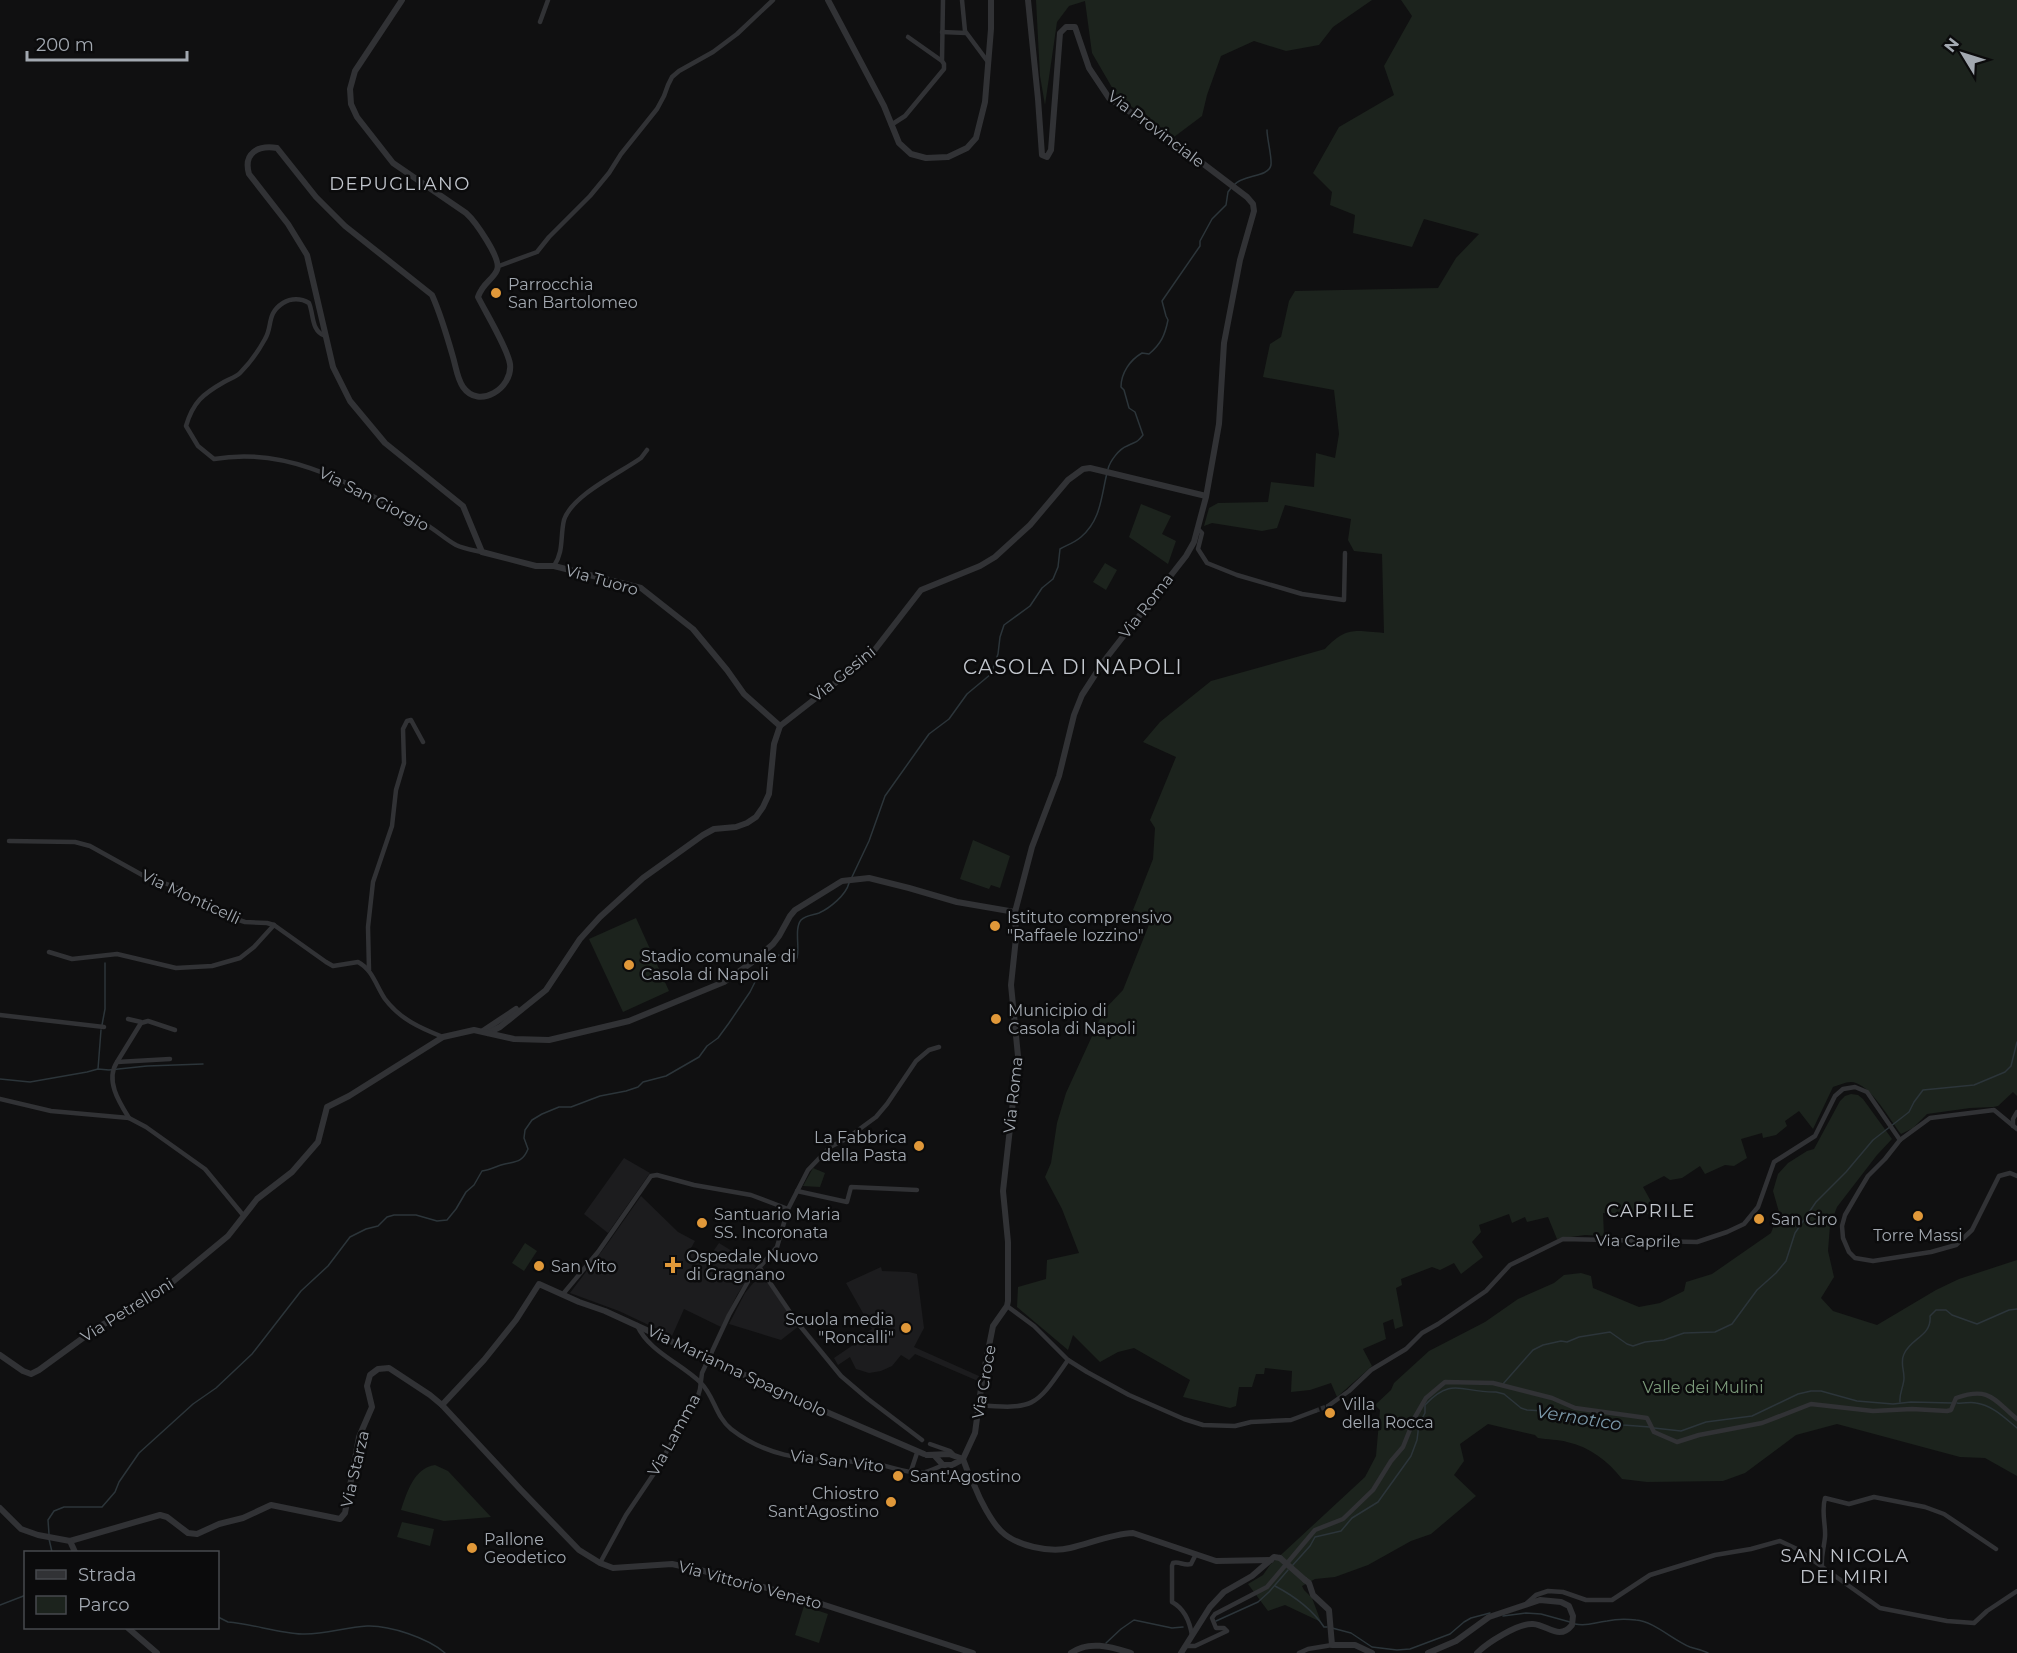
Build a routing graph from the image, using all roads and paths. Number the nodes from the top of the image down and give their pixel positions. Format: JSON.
{"nodes":[{"id":1,"x":402,"y":0,"type":"edge"},
{"id":2,"x":548,"y":0,"type":"edge"},
{"id":3,"x":773,"y":0,"type":"edge"},
{"id":4,"x":828,"y":0,"type":"edge"},
{"id":5,"x":943,"y":0,"type":"edge"},
{"id":6,"x":962,"y":0,"type":"edge"},
{"id":7,"x":991,"y":0,"type":"edge"},
{"id":8,"x":1028,"y":0,"type":"edge"},
{"id":9,"x":540,"y":22,"type":"dead end"},
{"id":10,"x":942,"y":32,"type":"junction"},
{"id":11,"x":966,"y":33,"type":"junction"},
{"id":12,"x":908,"y":37,"type":"dead end"},
{"id":13,"x":942,"y":61,"type":"junction"},
{"id":14,"x":988,"y":62,"type":"junction"},
{"id":15,"x":891,"y":124,"type":"junction"},
{"id":16,"x":1220,"y":176,"type":"joint"},
{"id":17,"x":499,"y":266,"type":"junction"},
{"id":18,"x":325,"y":336,"type":"junction"},
{"id":19,"x":647,"y":450,"type":"dead end"},
{"id":20,"x":1206,"y":496,"type":"junction"},
{"id":21,"x":1198,"y":529,"type":"junction"},
{"id":22,"x":481,"y":552,"type":"junction"},
{"id":23,"x":1346,"y":553,"type":"dead end"},
{"id":24,"x":554,"y":566,"type":"junction"},
{"id":25,"x":780,"y":726,"type":"junction"},
{"id":26,"x":423,"y":742,"type":"dead end"},
{"id":27,"x":9,"y":841,"type":"dead end"},
{"id":28,"x":1015,"y":912,"type":"junction"},
{"id":29,"x":274,"y":925,"type":"junction"},
{"id":30,"x":49,"y":952,"type":"dead end"},
{"id":31,"x":369,"y":970,"type":"junction"},
{"id":32,"x":552,"y":982,"type":"junction"},
{"id":33,"x":0,"y":1015,"type":"edge"},
{"id":34,"x":128,"y":1019,"type":"dead end"},
{"id":35,"x":497,"y":1020,"type":"junction"},
{"id":36,"x":141,"y":1023,"type":"junction"},
{"id":37,"x":104,"y":1027,"type":"dead end"},
{"id":38,"x":175,"y":1030,"type":"dead end"},
{"id":39,"x":474,"y":1030,"type":"junction"},
{"id":40,"x":486,"y":1032,"type":"junction"},
{"id":41,"x":443,"y":1037,"type":"junction"},
{"id":42,"x":939,"y":1047,"type":"dead end"},
{"id":43,"x":170,"y":1059,"type":"dead end"},
{"id":44,"x":117,"y":1062,"type":"junction"},
{"id":45,"x":0,"y":1099,"type":"edge"},
{"id":46,"x":2017,"y":1112,"type":"edge"},
{"id":47,"x":129,"y":1118,"type":"junction"},
{"id":48,"x":2015,"y":1128,"type":"edge"},
{"id":49,"x":1900,"y":1140,"type":"junction"},
{"id":50,"x":2017,"y":1176,"type":"edge"},
{"id":51,"x":917,"y":1190,"type":"dead end"},
{"id":52,"x":797,"y":1191,"type":"junction"},
{"id":53,"x":788,"y":1209,"type":"junction"},
{"id":54,"x":243,"y":1215,"type":"junction"},
{"id":55,"x":760,"y":1268,"type":"junction"},
{"id":56,"x":563,"y":1294,"type":"junction"},
{"id":57,"x":1007,"y":1306,"type":"junction"},
{"id":58,"x":637,"y":1325,"type":"junction"},
{"id":59,"x":0,"y":1355,"type":"edge"},
{"id":60,"x":709,"y":1358,"type":"junction"},
{"id":61,"x":1068,"y":1360,"type":"junction"},
{"id":62,"x":702,"y":1383,"type":"junction"},
{"id":63,"x":433,"y":1397,"type":"junction"},
{"id":64,"x":449,"y":1397,"type":"junction"},
{"id":65,"x":442,"y":1405,"type":"junction"},
{"id":66,"x":978,"y":1405,"type":"junction"},
{"id":67,"x":1328,"y":1406,"type":"tunnel mouth"},
{"id":68,"x":1314,"y":1411,"type":"tunnel mouth"},
{"id":69,"x":2017,"y":1419,"type":"edge"},
{"id":70,"x":922,"y":1440,"type":"dead end"},
{"id":71,"x":930,"y":1444,"type":"dead end"},
{"id":72,"x":926,"y":1454,"type":"junction"},
{"id":73,"x":955,"y":1456,"type":"junction"},
{"id":74,"x":963,"y":1459,"type":"junction"},
{"id":75,"x":942,"y":1465,"type":"junction"},
{"id":76,"x":911,"y":1471,"type":"junction"},
{"id":77,"x":969,"y":1475,"type":"tunnel mouth"},
{"id":78,"x":975,"y":1487,"type":"tunnel mouth"},
{"id":79,"x":0,"y":1508,"type":"edge"},
{"id":80,"x":70,"y":1541,"type":"junction"},
{"id":81,"x":1996,"y":1549,"type":"dead end"},
{"id":82,"x":75,"y":1551,"type":"edge"},
{"id":83,"x":1196,"y":1554,"type":"junction"},
{"id":84,"x":1270,"y":1560,"type":"junction"},
{"id":85,"x":1250,"y":1562,"type":"junction"},
{"id":86,"x":600,"y":1563,"type":"junction"},
{"id":87,"x":1822,"y":1567,"type":"junction"},
{"id":88,"x":1255,"y":1573,"type":"junction"},
{"id":89,"x":2017,"y":1591,"type":"edge"},
{"id":90,"x":1526,"y":1604,"type":"junction"},
{"id":91,"x":129,"y":1629,"type":"edge"},
{"id":92,"x":1192,"y":1636,"type":"junction"},
{"id":93,"x":1332,"y":1645,"type":"junction"},
{"id":94,"x":1186,"y":1646,"type":"junction"},
{"id":95,"x":157,"y":1653,"type":"edge"},
{"id":96,"x":973,"y":1653,"type":"edge"},
{"id":97,"x":1071,"y":1653,"type":"edge"},
{"id":98,"x":1131,"y":1653,"type":"edge"},
{"id":99,"x":1181,"y":1653,"type":"edge"},
{"id":100,"x":1299,"y":1653,"type":"edge"},
{"id":101,"x":1372,"y":1653,"type":"edge"},
{"id":102,"x":1428,"y":1653,"type":"edge"},
{"id":103,"x":1477,"y":1653,"type":"edge"}],
"edges":[{"from":1,"to":17,"type":"street"},
{"from":2,"to":9,"type":"street"},
{"from":3,"to":17,"type":"street"},
{"from":4,"to":15,"type":"street"},
{"from":5,"to":10,"type":"street"},
{"from":6,"to":11,"type":"street"},
{"from":7,"to":14,"type":"street"},
{"from":8,"to":16,"type":"street","name":"Via Provinciale"},
{"from":10,"to":11,"type":"street"},
{"from":10,"to":13,"type":"street"},
{"from":11,"to":14,"type":"street"},
{"from":12,"to":13,"type":"street"},
{"from":13,"to":15,"type":"street"},
{"from":14,"to":15,"type":"street"},
{"from":16,"to":20,"type":"street","name":"Via Roma"},
{"from":17,"to":18,"type":"street"},
{"from":18,"to":22,"type":"street"},
{"from":18,"to":22,"type":"street","name":"Via San Giorgio"},
{"from":19,"to":24,"type":"street"},
{"from":20,"to":21,"type":"street","name":"Via Roma"},
{"from":20,"to":25,"type":"street","name":"Via Gesini"},
{"from":21,"to":23,"type":"street"},
{"from":21,"to":28,"type":"street","name":"Via Roma"},
{"from":22,"to":24,"type":"street","name":"Via Tuoro"},
{"from":24,"to":25,"type":"street","name":"Via Tuoro"},
{"from":25,"to":32,"type":"street"},
{"from":26,"to":31,"type":"street"},
{"from":27,"to":29,"type":"street","name":"Via Monticelli"},
{"from":28,"to":40,"type":"street"},
{"from":28,"to":57,"type":"street","name":"Via Roma"},
{"from":29,"to":30,"type":"street"},
{"from":29,"to":31,"type":"street","name":"Via Monticelli"},
{"from":31,"to":41,"type":"street"},
{"from":32,"to":35,"type":"street"},
{"from":32,"to":40,"type":"street"},
{"from":33,"to":37,"type":"street"},
{"from":34,"to":36,"type":"street"},
{"from":35,"to":39,"type":"street"},
{"from":35,"to":40,"type":"street"},
{"from":36,"to":38,"type":"street"},
{"from":36,"to":44,"type":"street"},
{"from":39,"to":40,"type":"street"},
{"from":39,"to":41,"type":"street"},
{"from":41,"to":54,"type":"street"},
{"from":42,"to":52,"type":"street","name":"Via Lamma"},
{"from":43,"to":44,"type":"street"},
{"from":44,"to":47,"type":"street"},
{"from":45,"to":47,"type":"street"},
{"from":46,"to":48,"type":"street"},
{"from":47,"to":54,"type":"street"},
{"from":48,"to":49,"type":"street"},
{"from":49,"to":50,"type":"street"},
{"from":49,"to":67,"type":"street","name":"Via Caprile"},
{"from":51,"to":52,"type":"street"},
{"from":52,"to":53,"type":"street","name":"Via Lamma"},
{"from":53,"to":55,"type":"street","name":"Via Lamma"},
{"from":53,"to":56,"type":"street"},
{"from":54,"to":59,"type":"street","name":"Via Petrelloni"},
{"from":55,"to":60,"type":"street","name":"Via Lamma"},
{"from":55,"to":70,"type":"street"},
{"from":56,"to":58,"type":"street","name":"Via Marianna Spagnuolo"},
{"from":56,"to":64,"type":"street","name":"Via Marianna Spagnuolo"},
{"from":57,"to":61,"type":"street"},
{"from":57,"to":66,"type":"street","name":"Via Croce"},
{"from":58,"to":60,"type":"street","name":"Via Marianna Spagnuolo"},
{"from":58,"to":62,"type":"street","name":"Via San Vito"},
{"from":60,"to":62,"type":"street","name":"Via Lamma"},
{"from":60,"to":72,"type":"street","name":"Via Marianna Spagnuolo"},
{"from":61,"to":66,"type":"street"},
{"from":61,"to":68,"type":"street"},
{"from":62,"to":76,"type":"street","name":"Via San Vito"},
{"from":62,"to":86,"type":"street","name":"Via Lamma"},
{"from":63,"to":64,"type":"street"},
{"from":63,"to":65,"type":"street","name":"Via Starza"},
{"from":63,"to":80,"type":"street","name":"Via Starza"},
{"from":64,"to":65,"type":"street"},
{"from":65,"to":86,"type":"street","name":"Via Vittorio Veneto"},
{"from":66,"to":74,"type":"street","name":"Via Croce"},
{"from":69,"to":94,"type":"street"},
{"from":71,"to":73,"type":"street"},
{"from":72,"to":73,"type":"street"},
{"from":72,"to":75,"type":"street"},
{"from":72,"to":76,"type":"street"},
{"from":73,"to":74,"type":"street"},
{"from":74,"to":75,"type":"street"},
{"from":74,"to":77,"type":"street"},
{"from":75,"to":76,"type":"street"},
{"from":78,"to":83,"type":"street"},
{"from":79,"to":80,"type":"street"},
{"from":80,"to":82,"type":"street"},
{"from":81,"to":87,"type":"street"},
{"from":83,"to":85,"type":"street"},
{"from":83,"to":92,"type":"street"},
{"from":84,"to":85,"type":"street"},
{"from":84,"to":88,"type":"street"},
{"from":84,"to":93,"type":"street","bridge":true},
{"from":85,"to":88,"type":"street"},
{"from":86,"to":96,"type":"street","name":"Via Vittorio Veneto"},
{"from":87,"to":89,"type":"street"},
{"from":87,"to":90,"type":"street"},
{"from":88,"to":92,"type":"street"},
{"from":90,"to":102,"type":"street"},
{"from":90,"to":103,"type":"street"},
{"from":91,"to":95,"type":"street"},
{"from":92,"to":94,"type":"street"},
{"from":93,"to":100,"type":"street"},
{"from":93,"to":101,"type":"street"},
{"from":94,"to":99,"type":"street"},
{"from":97,"to":98,"type":"street"}]}
